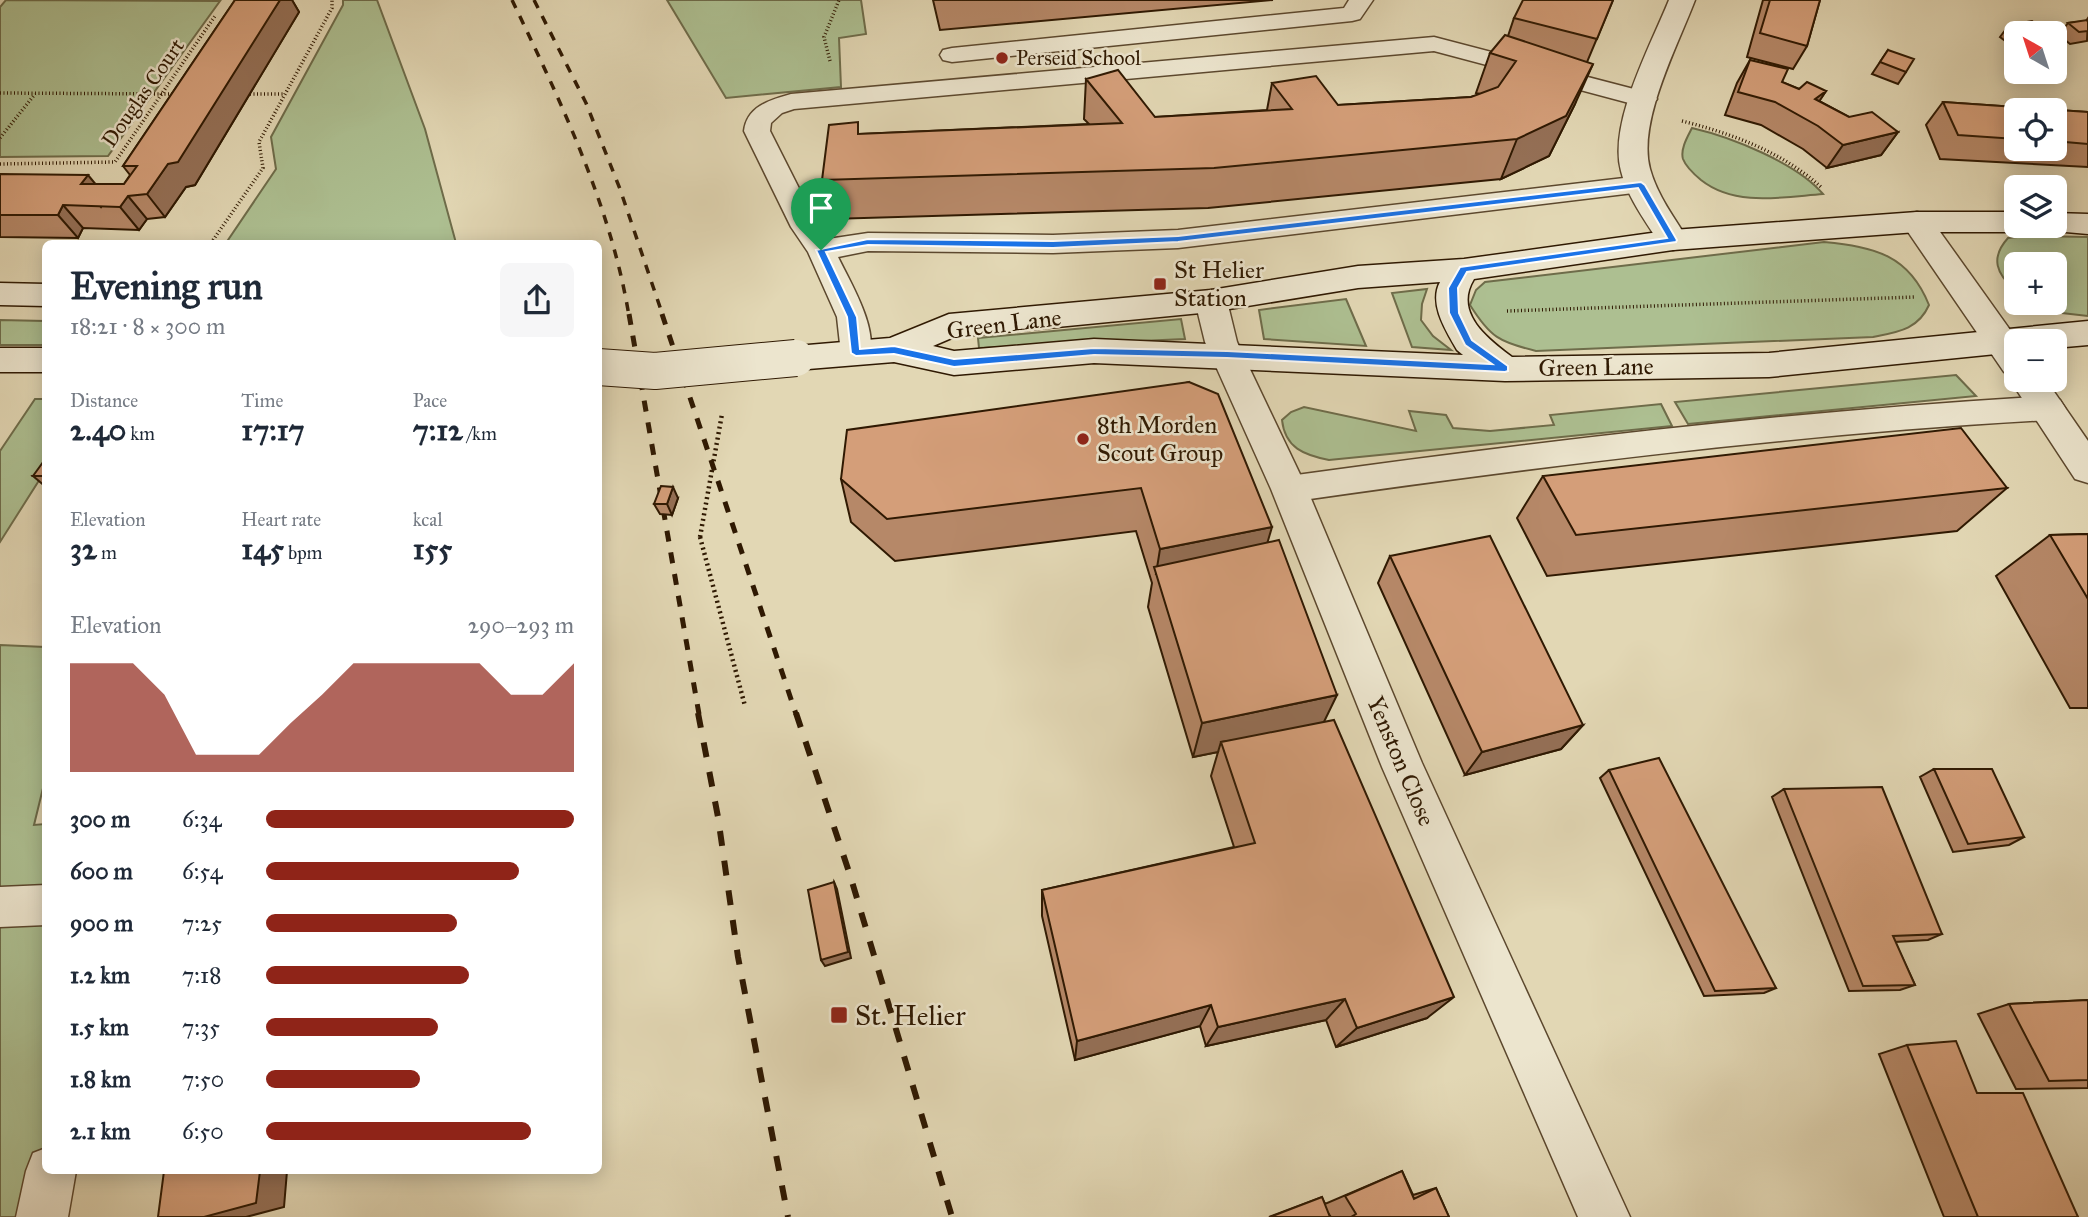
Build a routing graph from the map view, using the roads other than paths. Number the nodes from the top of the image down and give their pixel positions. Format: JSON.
{"nodes":[{"id":1,"x":1361,"y":0,"type":"edge"},
{"id":2,"x":1682,"y":0,"type":"edge"},
{"id":3,"x":952,"y":55,"type":"dead end"},
{"id":4,"x":1642,"y":105,"type":"junction"},
{"id":5,"x":1641,"y":185,"type":"junction"},
{"id":6,"x":1917,"y":222,"type":"junction"},
{"id":7,"x":2004,"y":222,"type":"edge"},
{"id":8,"x":2067,"y":224,"type":"edge"},
{"id":9,"x":2088,"y":225,"type":"edge"},
{"id":10,"x":1672,"y":240,"type":"junction"},
{"id":11,"x":821,"y":250,"type":"junction"},
{"id":12,"x":1464,"y":270,"type":"junction"},
{"id":13,"x":0,"y":294,"type":"edge"},
{"id":14,"x":42,"y":295,"type":"edge"},
{"id":15,"x":1211,"y":301,"type":"junction"},
{"id":16,"x":2088,"y":333,"type":"edge"},
{"id":17,"x":2067,"y":338,"type":"edge"},
{"id":18,"x":2004,"y":347,"type":"edge"},
{"id":19,"x":894,"y":350,"type":"junction"},
{"id":20,"x":2004,"y":352,"type":"edge"},
{"id":21,"x":856,"y":353,"type":"junction"},
{"id":22,"x":1227,"y":355,"type":"junction"},
{"id":23,"x":0,"y":360,"type":"edge"},
{"id":24,"x":42,"y":360,"type":"edge"},
{"id":25,"x":602,"y":367,"type":"edge"},
{"id":26,"x":1505,"y":369,"type":"junction"},
{"id":27,"x":2037,"y":392,"type":"edge"},
{"id":28,"x":2049,"y":408,"type":"junction"},
{"id":29,"x":2088,"y":469,"type":"edge"},
{"id":30,"x":1289,"y":489,"type":"junction"},
{"id":31,"x":42,"y":905,"type":"edge"},
{"id":32,"x":0,"y":907,"type":"edge"},
{"id":33,"x":50,"y":1174,"type":"edge"},
{"id":34,"x":42,"y":1217,"type":"edge"},
{"id":35,"x":1604,"y":1217,"type":"edge"}],
"edges":[{"from":1,"to":3,"type":"lane"},
{"from":2,"to":4,"type":"main road"},
{"from":4,"to":5,"type":"main road"},
{"from":4,"to":11,"type":"lane"},
{"from":5,"to":10,"type":"main road"},
{"from":5,"to":11,"type":"lane"},
{"from":6,"to":7,"type":"main road","name":"Green Lane"},
{"from":6,"to":10,"type":"main road","name":"Green Lane"},
{"from":6,"to":18,"type":"main road"},
{"from":8,"to":9,"type":"main road"},
{"from":10,"to":12,"type":"main road","name":"Green Lane"},
{"from":11,"to":21,"type":"lane"},
{"from":12,"to":15,"type":"main road","name":"Green Lane"},
{"from":12,"to":26,"type":"main road"},
{"from":13,"to":14,"type":"main road"},
{"from":15,"to":19,"type":"main road","name":"Green Lane"},
{"from":15,"to":22,"type":"main road","name":"Yenston Close"},
{"from":16,"to":17,"type":"main road","name":"Green Lane"},
{"from":19,"to":21,"type":"main road"},
{"from":19,"to":22,"type":"main road","name":"Green Lane"},
{"from":20,"to":26,"type":"main road","name":"Green Lane"},
{"from":21,"to":25,"type":"main road","bridge":true},
{"from":22,"to":26,"type":"main road","name":"Green Lane"},
{"from":22,"to":30,"type":"main road","name":"Yenston Close"},
{"from":23,"to":24,"type":"main road"},
{"from":27,"to":28,"type":"main road"},
{"from":28,"to":29,"type":"main road"},
{"from":28,"to":30,"type":"lane"},
{"from":30,"to":35,"type":"main road","name":"Yenston Close"},
{"from":31,"to":32,"type":"lane"},
{"from":33,"to":34,"type":"main road"}]}
